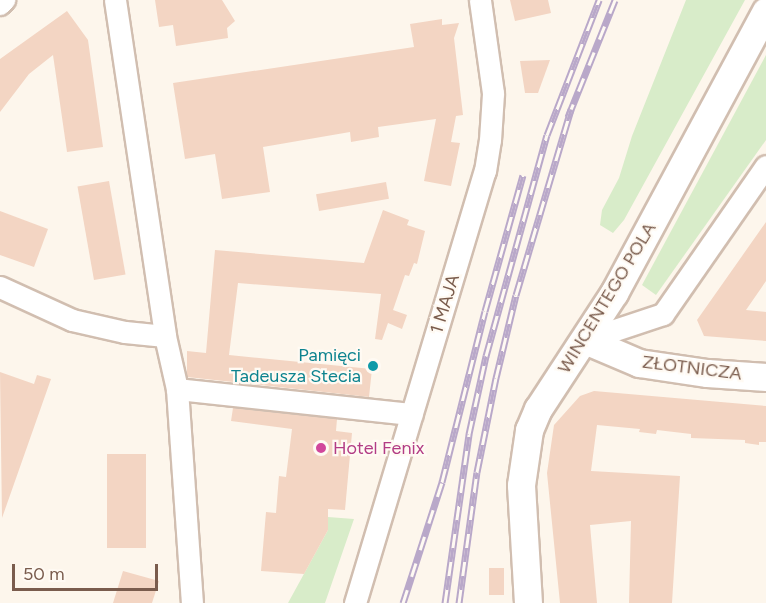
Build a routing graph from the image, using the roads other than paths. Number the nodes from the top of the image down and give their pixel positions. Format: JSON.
{"nodes":[{"id":1,"x":4,"y":0,"type":"edge"},
{"id":2,"x":115,"y":0,"type":"edge"},
{"id":3,"x":480,"y":0,"type":"edge"},
{"id":4,"x":0,"y":4,"type":"edge"},
{"id":5,"x":766,"y":11,"type":"edge"},
{"id":6,"x":766,"y":166,"type":"edge"},
{"id":7,"x":0,"y":287,"type":"edge"},
{"id":8,"x":165,"y":336,"type":"junction"},
{"id":9,"x":585,"y":340,"type":"junction"},
{"id":10,"x":766,"y":377,"type":"edge"},
{"id":11,"x":177,"y":389,"type":"junction"},
{"id":12,"x":412,"y":414,"type":"junction"},
{"id":13,"x":192,"y":603,"type":"edge"},
{"id":14,"x":355,"y":603,"type":"edge"},
{"id":15,"x":528,"y":603,"type":"edge"}],
"edges":[{"from":1,"to":4,"type":"street"},
{"from":2,"to":8,"type":"street"},
{"from":3,"to":12,"type":"street","name":"1 MAJA"},
{"from":5,"to":9,"type":"street","name":"WINCENTEGO POLA"},
{"from":6,"to":9,"type":"street"},
{"from":7,"to":8,"type":"street"},
{"from":8,"to":11,"type":"street"},
{"from":9,"to":10,"type":"street","name":"ZŁOTNICZA"},
{"from":9,"to":15,"type":"street","name":"WINCENTEGO POLA"},
{"from":11,"to":12,"type":"street"},
{"from":11,"to":13,"type":"street"},
{"from":12,"to":14,"type":"street","name":"1 MAJA"}]}
